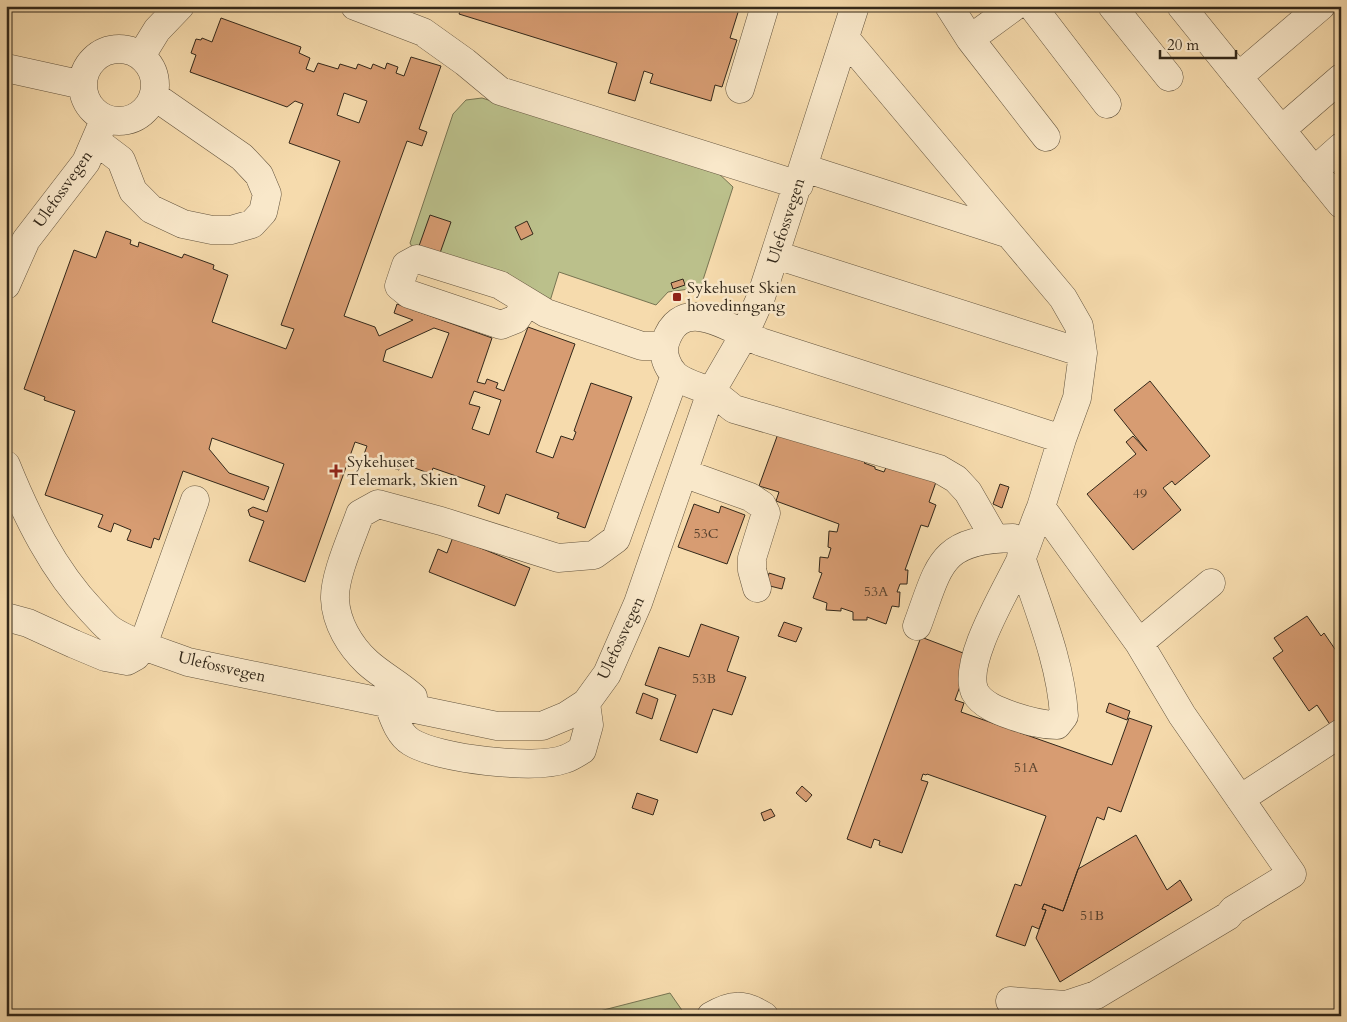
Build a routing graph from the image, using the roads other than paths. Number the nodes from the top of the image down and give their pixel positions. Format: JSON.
{"nodes":[{"id":1,"x":180,"y":6,"type":"edge"},
{"id":2,"x":355,"y":6,"type":"edge"},
{"id":3,"x":765,"y":6,"type":"edge"},
{"id":4,"x":855,"y":6,"type":"edge"},
{"id":5,"x":949,"y":6,"type":"edge"},
{"id":6,"x":1015,"y":6,"type":"edge"},
{"id":7,"x":1032,"y":6,"type":"edge"},
{"id":8,"x":1112,"y":6,"type":"edge"},
{"id":9,"x":1181,"y":6,"type":"edge"},
{"id":10,"x":1321,"y":6,"type":"edge"},
{"id":11,"x":845,"y":38,"type":"junction"},
{"id":12,"x":970,"y":39,"type":"junction"},
{"id":13,"x":141,"y":56,"type":"junction"},
{"id":14,"x":6,"y":68,"type":"edge"},
{"id":15,"x":1170,"y":77,"type":"dead end"},
{"id":16,"x":1238,"y":77,"type":"junction"},
{"id":17,"x":1341,"y":78,"type":"edge"},
{"id":18,"x":83,"y":85,"type":"junction"},
{"id":19,"x":740,"y":89,"type":"dead end"},
{"id":20,"x":154,"y":96,"type":"junction"},
{"id":21,"x":1107,"y":104,"type":"dead end"},
{"id":22,"x":100,"y":129,"type":"junction"},
{"id":23,"x":1281,"y":130,"type":"junction"},
{"id":24,"x":1046,"y":136,"type":"dead end"},
{"id":25,"x":1341,"y":147,"type":"edge"},
{"id":26,"x":1314,"y":171,"type":"junction"},
{"id":27,"x":801,"y":176,"type":"junction"},
{"id":28,"x":1341,"y":204,"type":"edge"},
{"id":29,"x":1009,"y":234,"type":"junction"},
{"id":30,"x":776,"y":254,"type":"junction"},
{"id":31,"x":6,"y":286,"type":"edge"},
{"id":32,"x":528,"y":303,"type":"dead end"},
{"id":33,"x":744,"y":335,"type":"junction"},
{"id":34,"x":664,"y":346,"type":"junction"},
{"id":35,"x":1083,"y":353,"type":"junction"},
{"id":36,"x":675,"y":375,"type":"junction"},
{"id":37,"x":711,"y":392,"type":"junction"},
{"id":38,"x":1062,"y":439,"type":"junction"},
{"id":39,"x":6,"y":465,"type":"edge"},
{"id":40,"x":683,"y":473,"type":"junction"},
{"id":41,"x":195,"y":500,"type":"dead end"},
{"id":42,"x":1041,"y":507,"type":"junction"},
{"id":43,"x":995,"y":539,"type":"junction"},
{"id":44,"x":1025,"y":547,"type":"junction"},
{"id":45,"x":1211,"y":583,"type":"dead end"},
{"id":46,"x":757,"y":588,"type":"dead end"},
{"id":47,"x":6,"y":617,"type":"edge"},
{"id":48,"x":917,"y":626,"type":"dead end"},
{"id":49,"x":1139,"y":643,"type":"junction"},
{"id":50,"x":143,"y":645,"type":"junction"},
{"id":51,"x":586,"y":703,"type":"junction"},
{"id":52,"x":400,"y":706,"type":"junction"},
{"id":53,"x":1341,"y":733,"type":"edge"},
{"id":54,"x":1240,"y":799,"type":"junction"},
{"id":55,"x":1010,"y":1001,"type":"dead end"},
{"id":56,"x":711,"y":1016,"type":"edge"},
{"id":57,"x":764,"y":1016,"type":"edge"}],
"edges":[{"from":1,"to":13,"type":"street"},
{"from":2,"to":27,"type":"street"},
{"from":3,"to":19,"type":"street"},
{"from":4,"to":11,"type":"street","name":"Ulefossvegen"},
{"from":5,"to":12,"type":"street"},
{"from":6,"to":12,"type":"street"},
{"from":7,"to":21,"type":"street"},
{"from":8,"to":15,"type":"street"},
{"from":9,"to":16,"type":"street"},
{"from":10,"to":16,"type":"street"},
{"from":11,"to":27,"type":"street","name":"Ulefossvegen"},
{"from":11,"to":29,"type":"street"},
{"from":12,"to":24,"type":"street"},
{"from":13,"to":18,"type":"street"},
{"from":13,"to":20,"type":"street"},
{"from":14,"to":18,"type":"street"},
{"from":16,"to":23,"type":"street"},
{"from":17,"to":23,"type":"street"},
{"from":18,"to":22,"type":"street"},
{"from":20,"to":22,"type":"street"},
{"from":20,"to":22,"type":"street"},
{"from":22,"to":31,"type":"street","name":"Ulefossvegen"},
{"from":23,"to":26,"type":"street"},
{"from":25,"to":26,"type":"street"},
{"from":26,"to":28,"type":"street"},
{"from":27,"to":29,"type":"street"},
{"from":27,"to":30,"type":"street","name":"Ulefossvegen"},
{"from":29,"to":35,"type":"street"},
{"from":30,"to":33,"type":"street","name":"Ulefossvegen"},
{"from":30,"to":35,"type":"street"},
{"from":32,"to":34,"type":"street"},
{"from":33,"to":34,"type":"street"},
{"from":33,"to":37,"type":"street","name":"Ulefossvegen"},
{"from":33,"to":38,"type":"street"},
{"from":34,"to":36,"type":"street"},
{"from":35,"to":38,"type":"street"},
{"from":36,"to":37,"type":"street"},
{"from":36,"to":52,"type":"street"},
{"from":37,"to":40,"type":"street","name":"Ulefossvegen"},
{"from":37,"to":43,"type":"street"},
{"from":38,"to":42,"type":"street"},
{"from":39,"to":50,"type":"street","name":"Ulefossvegen"},
{"from":40,"to":46,"type":"street"},
{"from":40,"to":51,"type":"street","name":"Ulefossvegen"},
{"from":41,"to":50,"type":"street"},
{"from":42,"to":44,"type":"street"},
{"from":42,"to":49,"type":"street"},
{"from":43,"to":44,"type":"street"},
{"from":43,"to":48,"type":"street"},
{"from":44,"to":44,"type":"street"},
{"from":45,"to":49,"type":"street"},
{"from":47,"to":50,"type":"street"},
{"from":49,"to":54,"type":"street"},
{"from":50,"to":52,"type":"street","name":"Ulefossvegen"},
{"from":51,"to":52,"type":"street","name":"Ulefossvegen"},
{"from":51,"to":52,"type":"street"},
{"from":53,"to":54,"type":"street"},
{"from":54,"to":55,"type":"street"},
{"from":56,"to":57,"type":"street"}]}
